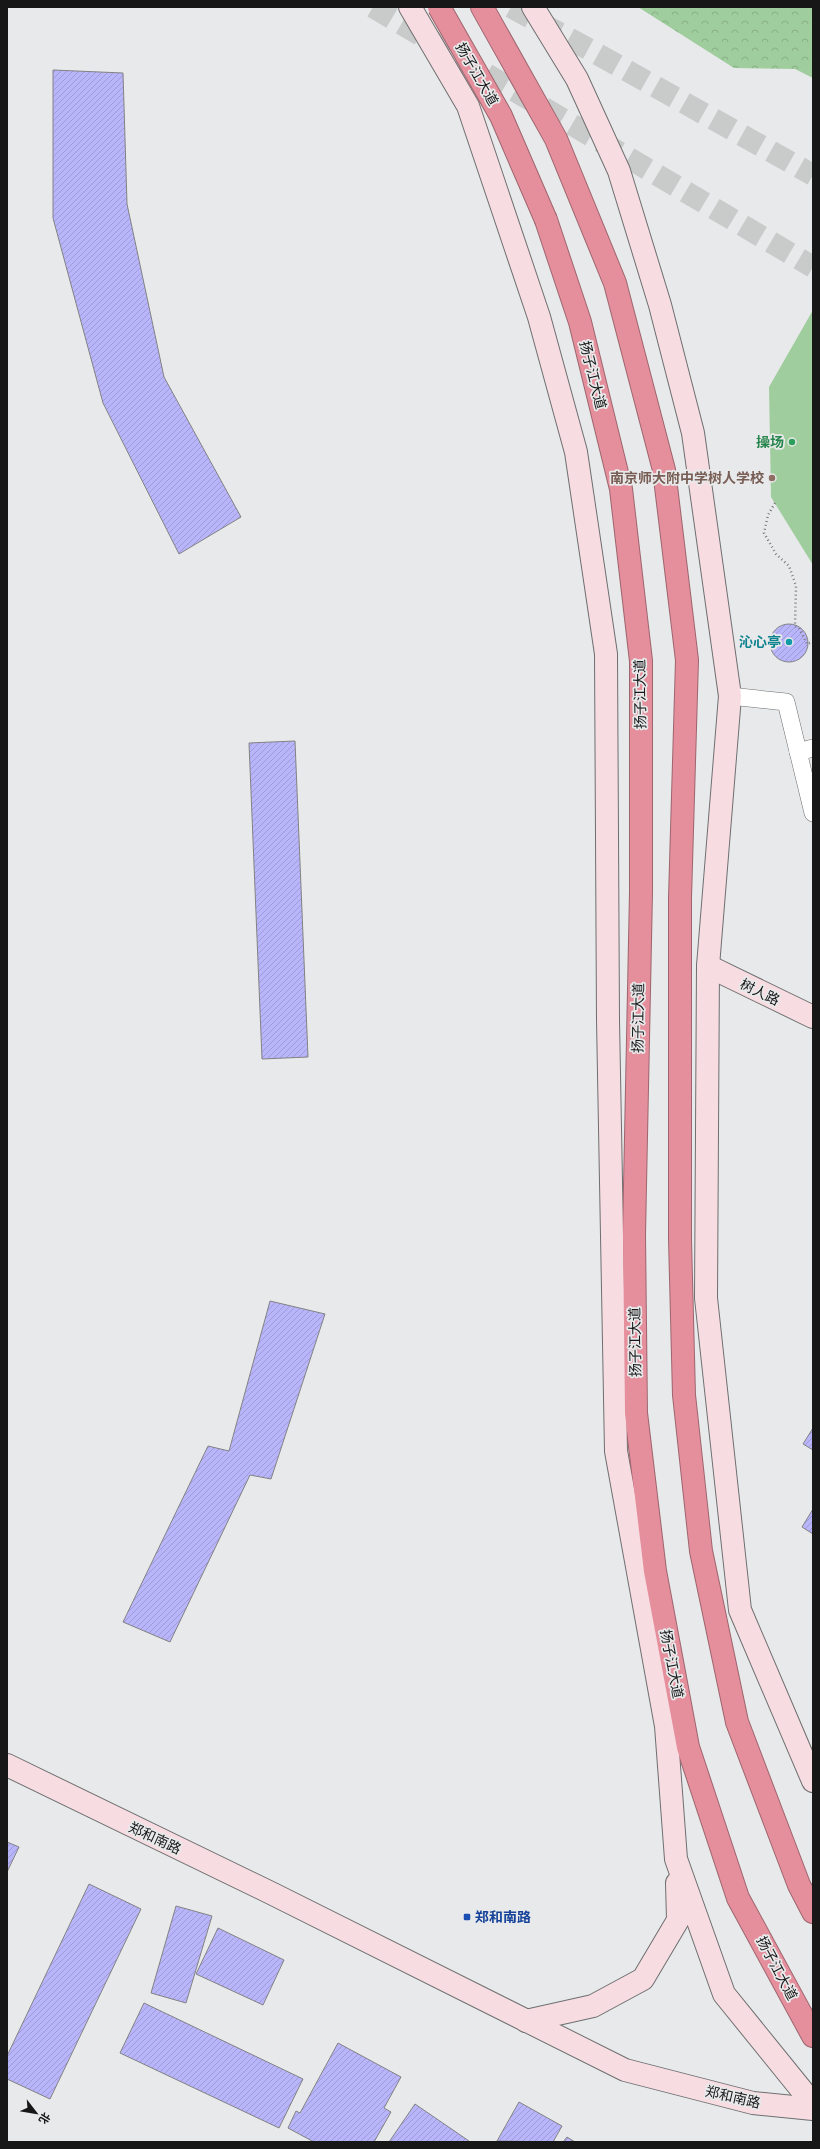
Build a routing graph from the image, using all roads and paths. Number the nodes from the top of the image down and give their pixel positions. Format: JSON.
{"nodes":[{"id":1,"x":410,"y":7,"type":"edge"},
{"id":2,"x":439,"y":7,"type":"edge"},
{"id":3,"x":482,"y":7,"type":"edge"},
{"id":4,"x":532,"y":7,"type":"edge"},
{"id":5,"x":775,"y":503,"type":"dead end"},
{"id":6,"x":813,"y":642,"type":"edge"},
{"id":7,"x":730,"y":696,"type":"junction"},
{"id":8,"x":806,"y":750,"type":"edge"},
{"id":9,"x":813,"y":813,"type":"edge"},
{"id":10,"x":708,"y":966,"type":"junction"},
{"id":11,"x":813,"y":1017,"type":"edge"},
{"id":12,"x":7,"y":1765,"type":"edge"},
{"id":13,"x":813,"y":1781,"type":"edge"},
{"id":14,"x":676,"y":1859,"type":"junction"},
{"id":15,"x":813,"y":1912,"type":"edge"},
{"id":16,"x":526,"y":2021,"type":"junction"},
{"id":17,"x":813,"y":2036,"type":"edge"},
{"id":18,"x":813,"y":2104,"type":"edge"},
{"id":19,"x":813,"y":2109,"type":"edge"}],
"edges":[{"from":1,"to":14,"type":"main road"},
{"from":2,"to":17,"type":"highway","name":"扬子江大道","bridge":true},
{"from":3,"to":15,"type":"highway"},
{"from":4,"to":7,"type":"main road"},
{"from":5,"to":6,"type":"path"},
{"from":7,"to":8,"type":"lane"},
{"from":7,"to":10,"type":"main road"},
{"from":8,"to":9,"type":"lane"},
{"from":10,"to":11,"type":"main road","name":"树人路"},
{"from":10,"to":13,"type":"main road"},
{"from":12,"to":16,"type":"main road","name":"郑和南路"},
{"from":14,"to":16,"type":"main road"},
{"from":14,"to":18,"type":"main road"},
{"from":16,"to":19,"type":"main road","name":"郑和南路"}]}
